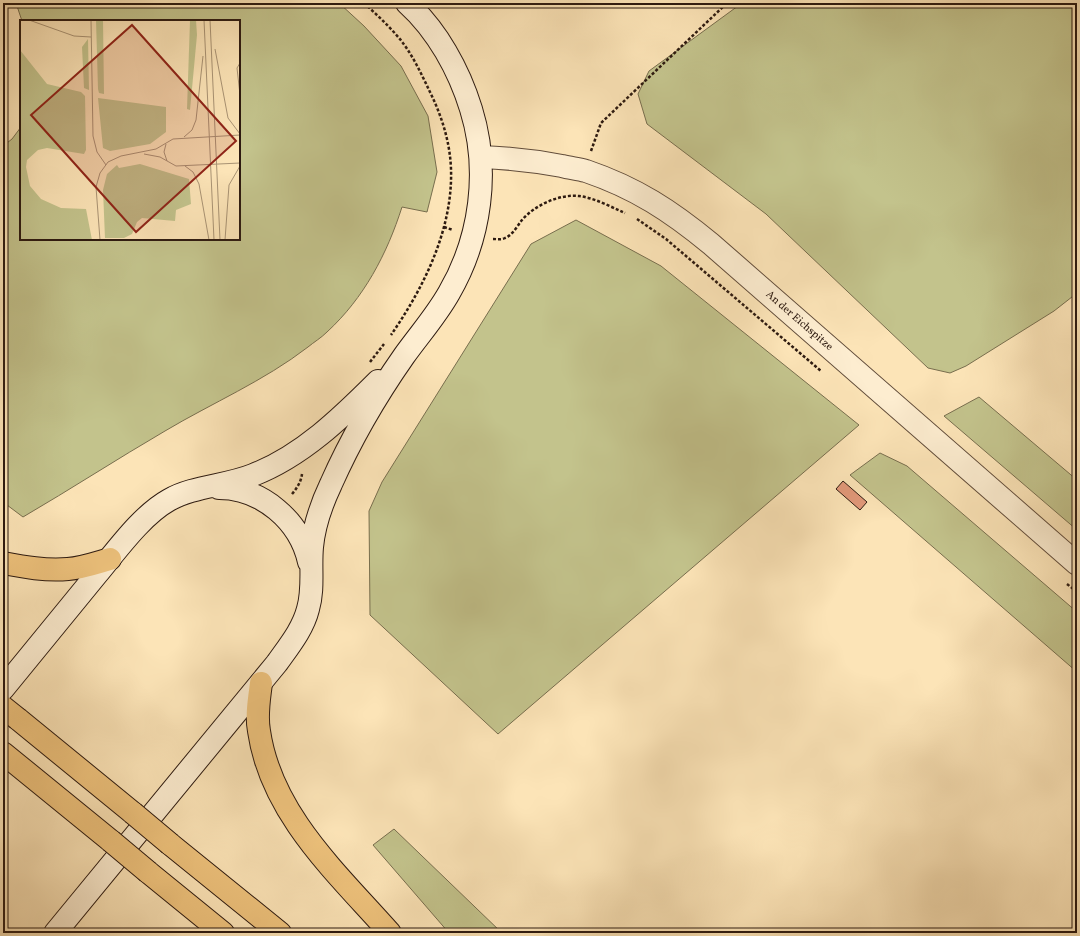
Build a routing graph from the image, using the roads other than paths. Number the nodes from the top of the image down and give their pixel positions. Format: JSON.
{"nodes":[{"id":1,"x":407,"y":3,"type":"edge"},
{"id":2,"x":481,"y":156,"type":"junction"},
{"id":3,"x":405,"y":355,"type":"junction"},
{"id":4,"x":207,"y":488,"type":"junction"},
{"id":5,"x":110,"y":559,"type":"junction"},
{"id":6,"x":3,"y":563,"type":"edge"},
{"id":7,"x":1077,"y":564,"type":"edge"},
{"id":8,"x":311,"y":569,"type":"junction"},
{"id":9,"x":261,"y":683,"type":"junction"},
{"id":10,"x":3,"y":689,"type":"edge"},
{"id":11,"x":10,"y":713,"type":"edge"},
{"id":12,"x":3,"y":753,"type":"edge"},
{"id":13,"x":55,"y":933,"type":"edge"},
{"id":14,"x":223,"y":933,"type":"edge"},
{"id":15,"x":280,"y":933,"type":"edge"},
{"id":16,"x":390,"y":933,"type":"edge"}],
"edges":[{"from":1,"to":2,"type":"main road"},
{"from":2,"to":3,"type":"main road"},
{"from":2,"to":7,"type":"main road","name":"An der Eichspitze"},
{"from":3,"to":4,"type":"main road"},
{"from":3,"to":8,"type":"main road"},
{"from":4,"to":5,"type":"main road"},
{"from":4,"to":8,"type":"main road"},
{"from":5,"to":6,"type":"highway"},
{"from":5,"to":10,"type":"main road"},
{"from":8,"to":9,"type":"main road"},
{"from":9,"to":13,"type":"main road"},
{"from":9,"to":16,"type":"highway"},
{"from":11,"to":15,"type":"highway","bridge":true},
{"from":12,"to":14,"type":"highway","bridge":true}]}
